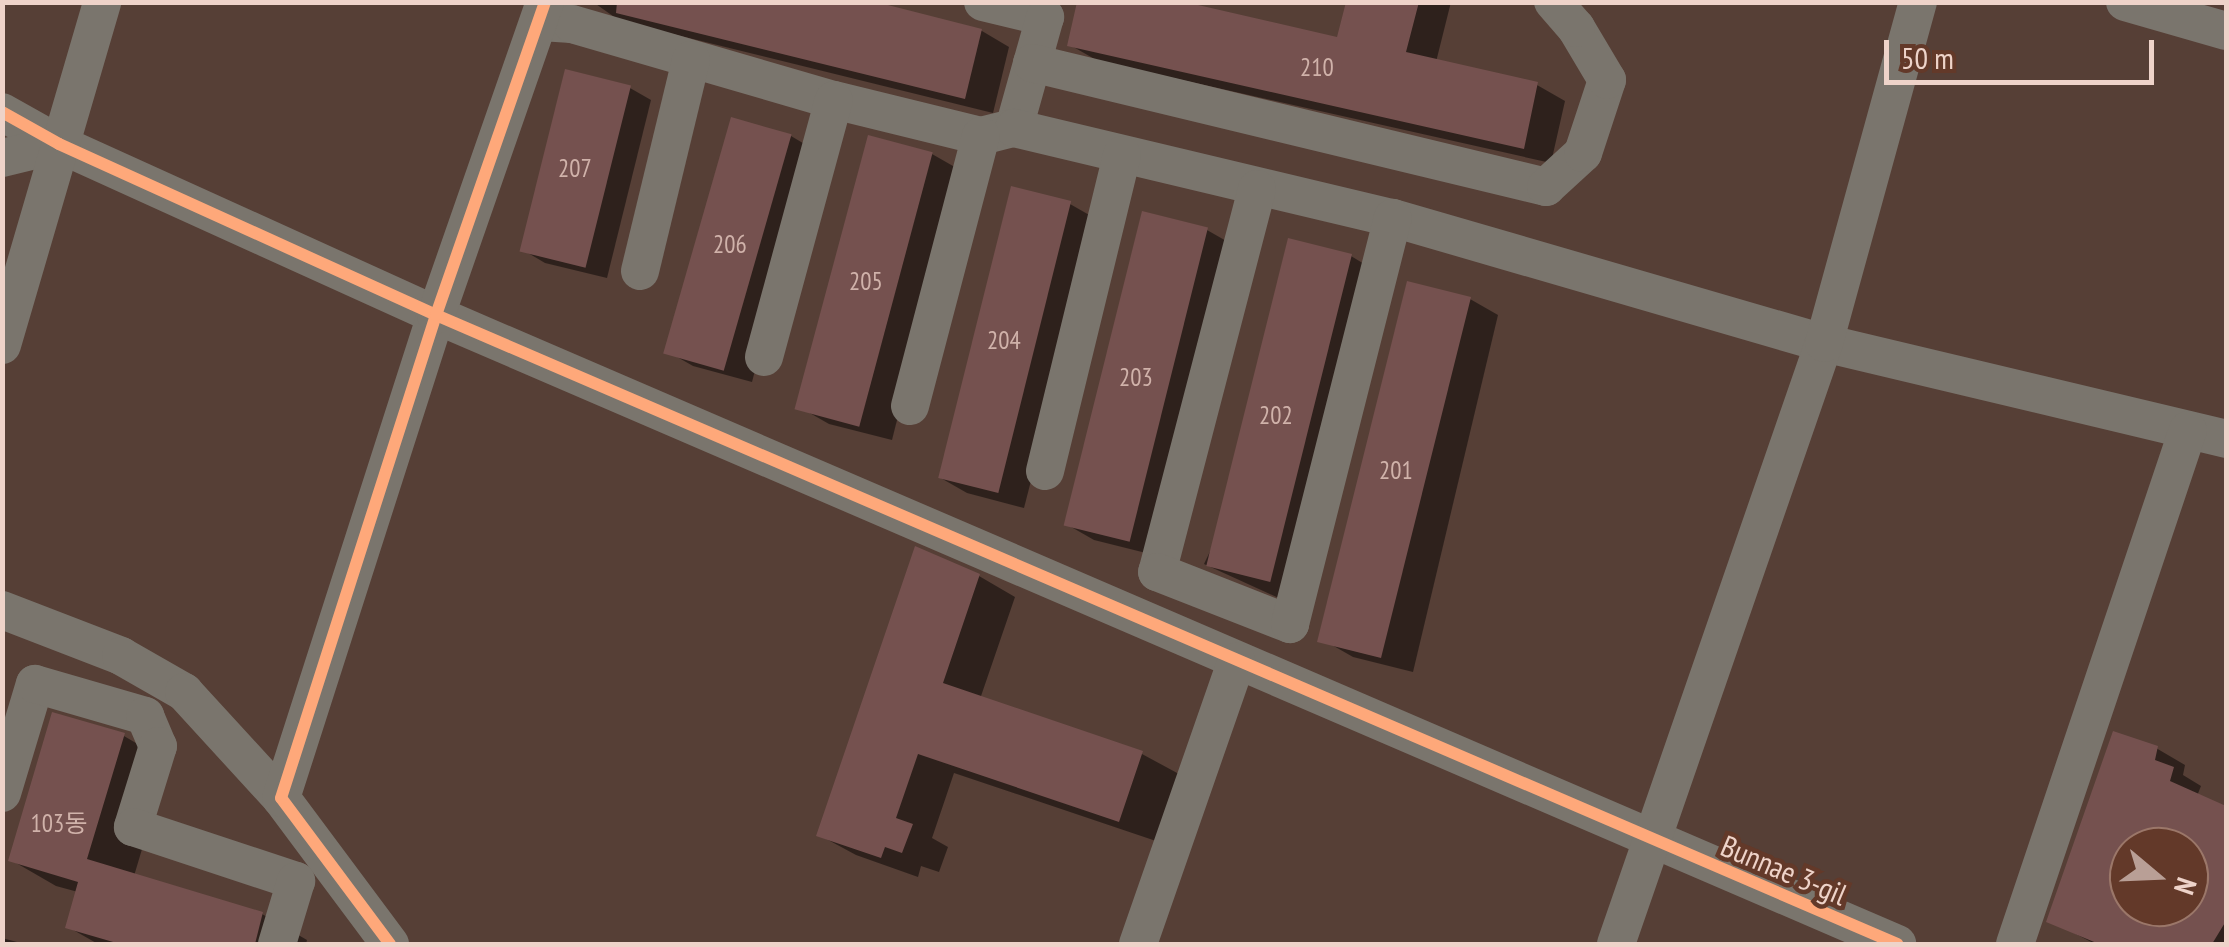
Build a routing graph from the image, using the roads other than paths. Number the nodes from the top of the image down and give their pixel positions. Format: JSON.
{"nodes":[{"id":1,"x":102,"y":2,"type":"edge"},
{"id":2,"x":983,"y":2,"type":"edge"},
{"id":3,"x":1553,"y":2,"type":"edge"},
{"id":4,"x":1918,"y":2,"type":"edge"},
{"id":5,"x":2125,"y":2,"type":"edge"},
{"id":6,"x":1047,"y":10,"type":"edge"},
{"id":7,"x":559,"y":13,"type":"edge"},
{"id":8,"x":2226,"y":31,"type":"edge"},
{"id":9,"x":691,"y":60,"type":"junction"},
{"id":10,"x":1032,"y":63,"type":"junction"},
{"id":11,"x":834,"y":100,"type":"junction"},
{"id":12,"x":2,"y":112,"type":"edge"},
{"id":13,"x":997,"y":132,"type":"junction"},
{"id":14,"x":60,"y":144,"type":"junction"},
{"id":15,"x":1122,"y":155,"type":"junction"},
{"id":16,"x":2,"y":158,"type":"edge"},
{"id":17,"x":1258,"y":190,"type":"junction"},
{"id":18,"x":1393,"y":218,"type":"junction"},
{"id":19,"x":640,"y":271,"type":"dead end"},
{"id":20,"x":436,"y":315,"type":"junction"},
{"id":21,"x":1824,"y":343,"type":"junction"},
{"id":22,"x":2,"y":344,"type":"edge"},
{"id":23,"x":764,"y":357,"type":"dead end"},
{"id":24,"x":910,"y":406,"type":"dead end"},
{"id":25,"x":2188,"y":430,"type":"junction"},
{"id":26,"x":2226,"y":439,"type":"edge"},
{"id":27,"x":1045,"y":471,"type":"dead end"},
{"id":28,"x":2,"y":610,"type":"edge"},
{"id":29,"x":121,"y":656,"type":"junction"},
{"id":30,"x":1236,"y":662,"type":"junction"},
{"id":31,"x":112,"y":706,"type":"junction"},
{"id":32,"x":2,"y":793,"type":"edge"},
{"id":33,"x":281,"y":798,"type":"junction"},
{"id":34,"x":1651,"y":841,"type":"junction"},
{"id":35,"x":277,"y":944,"type":"edge"},
{"id":36,"x":390,"y":944,"type":"edge"},
{"id":37,"x":1138,"y":944,"type":"edge"},
{"id":38,"x":1616,"y":944,"type":"edge"},
{"id":39,"x":1898,"y":944,"type":"edge"},
{"id":40,"x":2015,"y":944,"type":"edge"}],
"edges":[{"from":1,"to":14,"type":"street"},
{"from":2,"to":6,"type":"street"},
{"from":3,"to":10,"type":"street"},
{"from":4,"to":21,"type":"street"},
{"from":5,"to":8,"type":"street"},
{"from":6,"to":10,"type":"street"},
{"from":7,"to":9,"type":"street"},
{"from":7,"to":20,"type":"street"},
{"from":9,"to":11,"type":"street"},
{"from":9,"to":19,"type":"street"},
{"from":10,"to":13,"type":"street"},
{"from":11,"to":13,"type":"street"},
{"from":11,"to":23,"type":"street"},
{"from":12,"to":14,"type":"street","name":"Bunnae 3-gil"},
{"from":13,"to":15,"type":"street"},
{"from":13,"to":24,"type":"street"},
{"from":14,"to":16,"type":"street"},
{"from":14,"to":20,"type":"street","name":"Bunnae 3-gil"},
{"from":14,"to":22,"type":"street"},
{"from":15,"to":17,"type":"street"},
{"from":15,"to":27,"type":"street"},
{"from":17,"to":18,"type":"street"},
{"from":17,"to":18,"type":"street"},
{"from":18,"to":21,"type":"street"},
{"from":20,"to":30,"type":"street","name":"Bunnae 3-gil"},
{"from":20,"to":33,"type":"street"},
{"from":21,"to":25,"type":"street"},
{"from":21,"to":34,"type":"street"},
{"from":25,"to":26,"type":"street"},
{"from":25,"to":40,"type":"street"},
{"from":28,"to":29,"type":"street"},
{"from":29,"to":31,"type":"street"},
{"from":29,"to":33,"type":"street"},
{"from":30,"to":34,"type":"street","name":"Bunnae 3-gil"},
{"from":30,"to":37,"type":"street"},
{"from":31,"to":32,"type":"street"},
{"from":31,"to":35,"type":"street"},
{"from":33,"to":36,"type":"street"},
{"from":34,"to":38,"type":"street"},
{"from":34,"to":39,"type":"street","name":"Bunnae 3-gil"}]}
